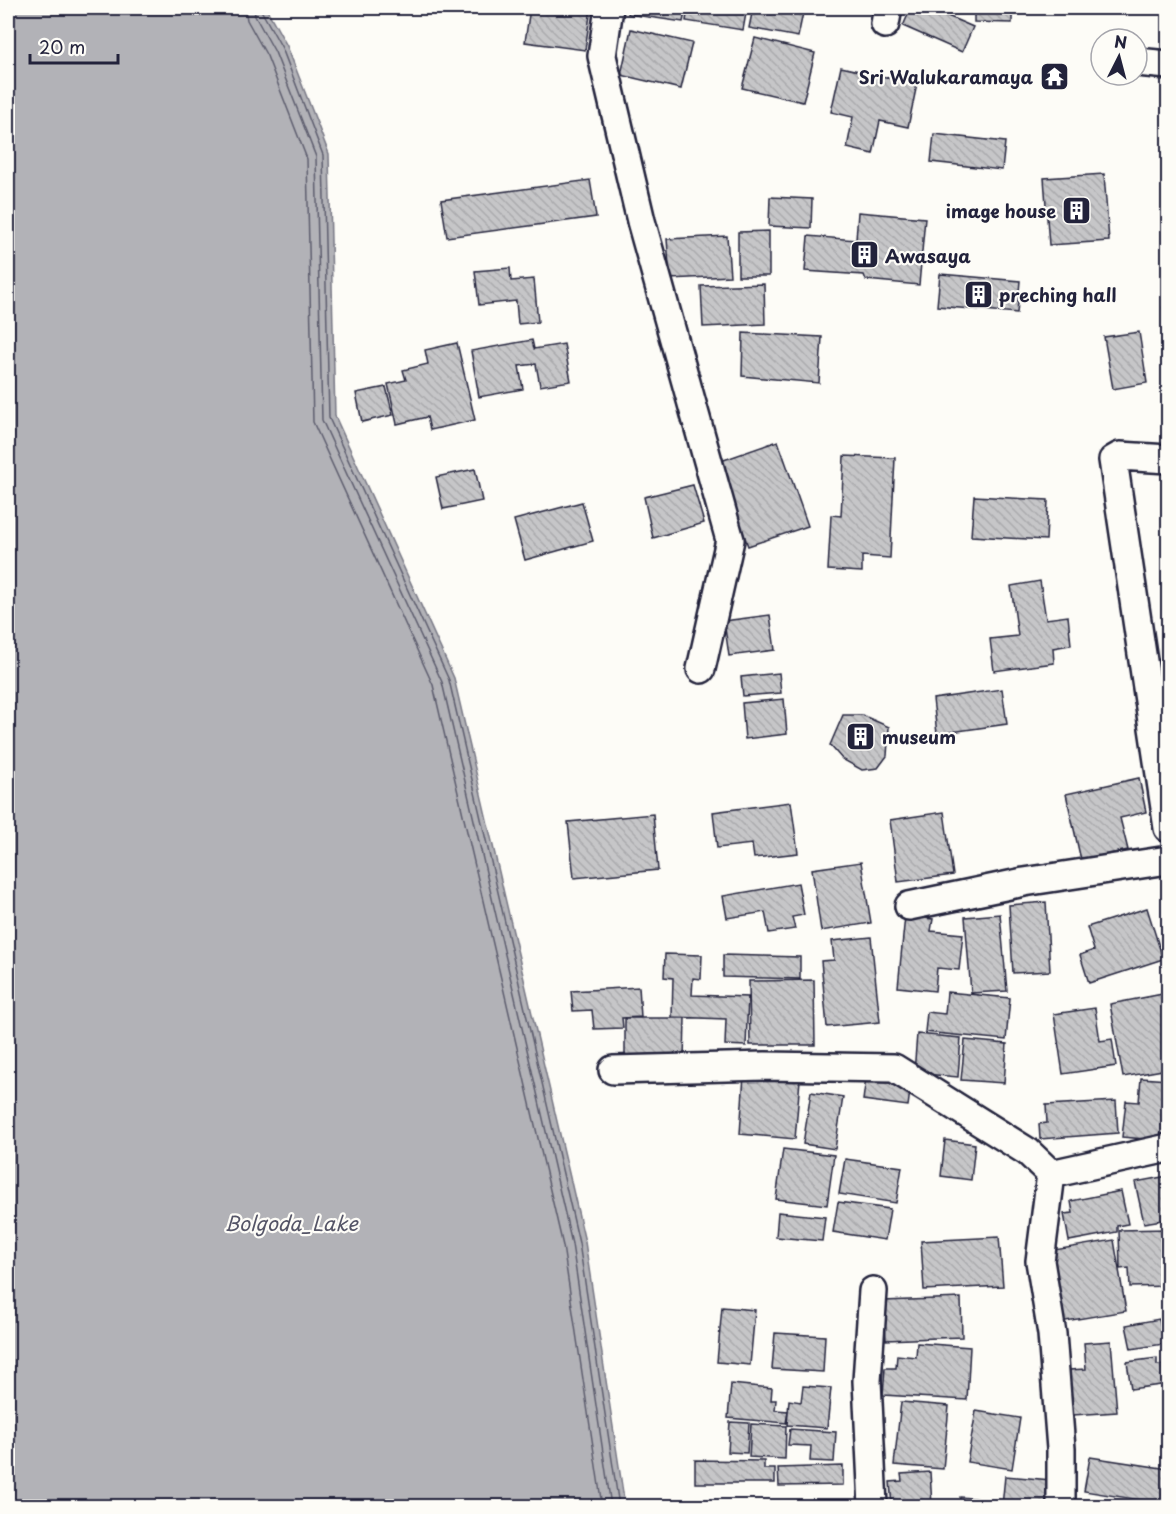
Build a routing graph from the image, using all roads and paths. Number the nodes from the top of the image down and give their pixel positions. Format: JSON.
{"nodes":[{"id":1,"x":609,"y":8,"type":"edge"},
{"id":2,"x":1149,"y":63,"type":"edge"},
{"id":3,"x":1168,"y":65,"type":"edge"},
{"id":4,"x":1168,"y":459,"type":"edge"},
{"id":5,"x":701,"y":669,"type":"dead end"},
{"id":6,"x":1168,"y":828,"type":"edge"},
{"id":7,"x":1168,"y":860,"type":"edge"},
{"id":8,"x":909,"y":906,"type":"dead end"},
{"id":9,"x":613,"y":1070,"type":"dead end"},
{"id":10,"x":1168,"y":1148,"type":"edge"},
{"id":11,"x":1051,"y":1174,"type":"junction"},
{"id":12,"x":873,"y":1291,"type":"dead end"},
{"id":13,"x":873,"y":1506,"type":"edge"},
{"id":14,"x":1061,"y":1506,"type":"edge"}],
"edges":[{"from":1,"to":5,"type":"street"},
{"from":2,"to":3,"type":"street"},
{"from":4,"to":6,"type":"street"},
{"from":7,"to":8,"type":"street"},
{"from":9,"to":11,"type":"street"},
{"from":10,"to":11,"type":"street"},
{"from":11,"to":14,"type":"street"},
{"from":12,"to":13,"type":"street"}]}
